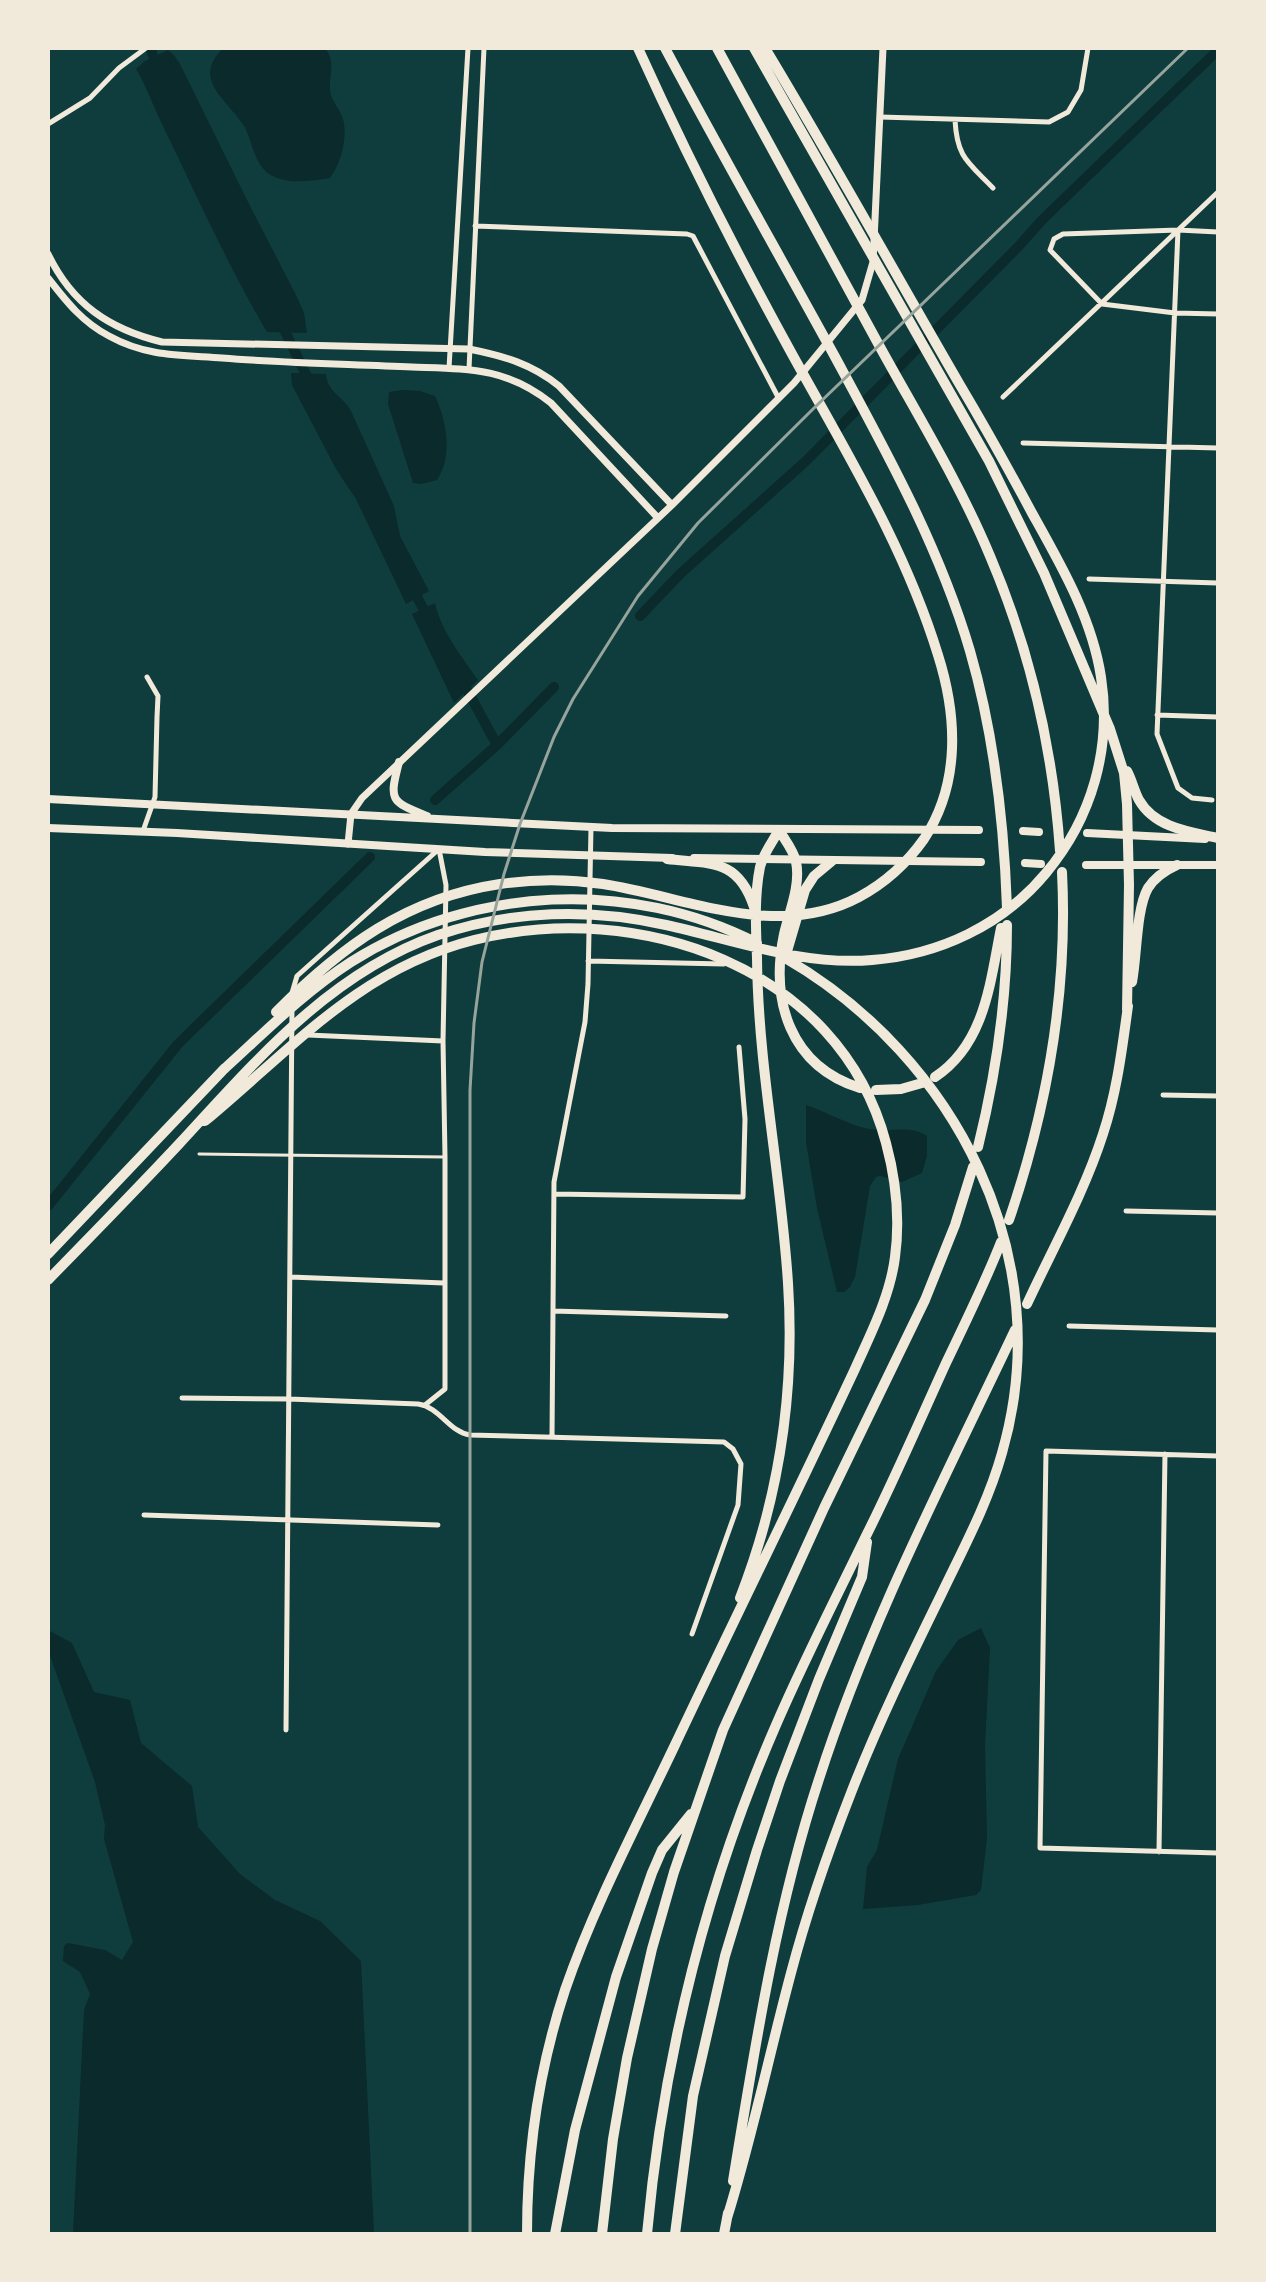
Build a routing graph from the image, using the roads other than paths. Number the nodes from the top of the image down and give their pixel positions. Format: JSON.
{"nodes":[{"id":1,"x":146,"y":48,"type":"edge"},
{"id":2,"x":468,"y":48,"type":"edge"},
{"id":3,"x":484,"y":48,"type":"edge"},
{"id":4,"x":638,"y":48,"type":"edge"},
{"id":5,"x":665,"y":48,"type":"edge"},
{"id":6,"x":717,"y":48,"type":"edge"},
{"id":7,"x":754,"y":48,"type":"edge"},
{"id":8,"x":765,"y":48,"type":"edge"},
{"id":9,"x":883,"y":48,"type":"edge"},
{"id":10,"x":1088,"y":48,"type":"edge"},
{"id":11,"x":880,"y":117,"type":"junction"},
{"id":12,"x":955,"y":120,"type":"junction"},
{"id":13,"x":48,"y":124,"type":"edge"},
{"id":14,"x":993,"y":188,"type":"dead end"},
{"id":15,"x":1218,"y":192,"type":"edge"},
{"id":16,"x":475,"y":226,"type":"junction"},
{"id":17,"x":1178,"y":230,"type":"junction"},
{"id":18,"x":1218,"y":232,"type":"edge"},
{"id":19,"x":48,"y":254,"type":"edge"},
{"id":20,"x":48,"y":278,"type":"edge"},
{"id":21,"x":1102,"y":304,"type":"junction"},
{"id":22,"x":1175,"y":313,"type":"junction"},
{"id":23,"x":1218,"y":314,"type":"edge"},
{"id":24,"x":450,"y":348,"type":"junction"},
{"id":25,"x":469,"y":349,"type":"junction"},
{"id":26,"x":449,"y":368,"type":"junction"},
{"id":27,"x":469,"y":369,"type":"junction"},
{"id":28,"x":778,"y":397,"type":"junction"},
{"id":29,"x":1003,"y":397,"type":"dead end"},
{"id":30,"x":1023,"y":443,"type":"dead end"},
{"id":31,"x":1169,"y":447,"type":"junction"},
{"id":32,"x":1218,"y":448,"type":"edge"},
{"id":33,"x":672,"y":505,"type":"junction"},
{"id":34,"x":658,"y":518,"type":"junction"},
{"id":35,"x":1089,"y":579,"type":"dead end"},
{"id":36,"x":1163,"y":581,"type":"junction"},
{"id":37,"x":1218,"y":583,"type":"edge"},
{"id":38,"x":147,"y":677,"type":"dead end"},
{"id":39,"x":1157,"y":715,"type":"junction"},
{"id":40,"x":1218,"y":717,"type":"edge"},
{"id":41,"x":1119,"y":755,"type":"junction"},
{"id":42,"x":399,"y":762,"type":"junction"},
{"id":43,"x":48,"y":799,"type":"edge"},
{"id":44,"x":1212,"y":800,"type":"dead end"},
{"id":45,"x":152,"y":803,"type":"junction"},
{"id":46,"x":351,"y":814,"type":"junction"},
{"id":47,"x":435,"y":819,"type":"junction"},
{"id":48,"x":591,"y":827,"type":"junction"},
{"id":49,"x":48,"y":828,"type":"edge"},
{"id":50,"x":779,"y":830,"type":"junction"},
{"id":51,"x":979,"y":830,"type":"dead end"},
{"id":52,"x":1023,"y":831,"type":"dead end"},
{"id":53,"x":142,"y":832,"type":"junction"},
{"id":54,"x":1039,"y":832,"type":"dead end"},
{"id":55,"x":1087,"y":833,"type":"dead end"},
{"id":56,"x":1127,"y":836,"type":"junction"},
{"id":57,"x":1218,"y":839,"type":"edge"},
{"id":58,"x":348,"y":844,"type":"junction"},
{"id":59,"x":439,"y":849,"type":"junction"},
{"id":60,"x":1060,"y":851,"type":"dead end"},
{"id":61,"x":590,"y":856,"type":"junction"},
{"id":62,"x":667,"y":859,"type":"junction"},
{"id":63,"x":763,"y":859,"type":"junction"},
{"id":64,"x":796,"y":861,"type":"junction"},
{"id":65,"x":832,"y":861,"type":"junction"},
{"id":66,"x":981,"y":862,"type":"dead end"},
{"id":67,"x":1025,"y":863,"type":"dead end"},
{"id":68,"x":1041,"y":864,"type":"dead end"},
{"id":69,"x":1086,"y":865,"type":"dead end"},
{"id":70,"x":1129,"y":865,"type":"junction"},
{"id":71,"x":1177,"y":865,"type":"junction"},
{"id":72,"x":1218,"y":865,"type":"edge"},
{"id":73,"x":1062,"y":872,"type":"dead end"},
{"id":74,"x":1006,"y":906,"type":"dead end"},
{"id":75,"x":756,"y":913,"type":"junction"},
{"id":76,"x":588,"y":961,"type":"junction"},
{"id":77,"x":724,"y":964,"type":"dead end"},
{"id":78,"x":780,"y":972,"type":"junction"},
{"id":79,"x":1127,"y":1010,"type":"junction"},
{"id":80,"x":292,"y":1034,"type":"junction"},
{"id":81,"x":443,"y":1041,"type":"junction"},
{"id":82,"x":739,"y":1047,"type":"dead end"},
{"id":83,"x":222,"y":1071,"type":"junction"},
{"id":84,"x":935,"y":1077,"type":"dead end"},
{"id":85,"x":922,"y":1083,"type":"dead end"},
{"id":86,"x":860,"y":1088,"type":"dead end"},
{"id":87,"x":876,"y":1090,"type":"dead end"},
{"id":88,"x":1163,"y":1095,"type":"dead end"},
{"id":89,"x":1218,"y":1096,"type":"edge"},
{"id":90,"x":182,"y":1140,"type":"junction"},
{"id":91,"x":978,"y":1147,"type":"dead end"},
{"id":92,"x":199,"y":1154,"type":"dead end"},
{"id":93,"x":291,"y":1155,"type":"junction"},
{"id":94,"x":445,"y":1157,"type":"junction"},
{"id":95,"x":973,"y":1167,"type":"dead end"},
{"id":96,"x":554,"y":1194,"type":"junction"},
{"id":97,"x":1126,"y":1211,"type":"dead end"},
{"id":98,"x":1218,"y":1213,"type":"edge"},
{"id":99,"x":1009,"y":1220,"type":"dead end"},
{"id":100,"x":1001,"y":1242,"type":"dead end"},
{"id":101,"x":48,"y":1254,"type":"edge"},
{"id":102,"x":290,"y":1277,"type":"junction"},
{"id":103,"x":48,"y":1280,"type":"edge"},
{"id":104,"x":444,"y":1283,"type":"junction"},
{"id":105,"x":1027,"y":1304,"type":"dead end"},
{"id":106,"x":553,"y":1311,"type":"junction"},
{"id":107,"x":726,"y":1316,"type":"dead end"},
{"id":108,"x":1069,"y":1326,"type":"dead end"},
{"id":109,"x":1015,"y":1330,"type":"dead end"},
{"id":110,"x":1218,"y":1330,"type":"edge"},
{"id":111,"x":182,"y":1398,"type":"dead end"},
{"id":112,"x":289,"y":1399,"type":"junction"},
{"id":113,"x":425,"y":1405,"type":"junction"},
{"id":114,"x":552,"y":1437,"type":"junction"},
{"id":115,"x":1165,"y":1454,"type":"junction"},
{"id":116,"x":1218,"y":1456,"type":"edge"},
{"id":117,"x":144,"y":1515,"type":"dead end"},
{"id":118,"x":288,"y":1520,"type":"junction"},
{"id":119,"x":438,"y":1525,"type":"dead end"},
{"id":120,"x":868,"y":1532,"type":"junction"},
{"id":121,"x":692,"y":1634,"type":"dead end"},
{"id":122,"x":721,"y":1648,"type":"junction"},
{"id":123,"x":286,"y":1730,"type":"dead end"},
{"id":124,"x":698,"y":1806,"type":"junction"},
{"id":125,"x":1159,"y":1852,"type":"junction"},
{"id":126,"x":1218,"y":1853,"type":"edge"},
{"id":127,"x":727,"y":2218,"type":"junction"},
{"id":128,"x":527,"y":2234,"type":"edge"},
{"id":129,"x":555,"y":2234,"type":"edge"},
{"id":130,"x":602,"y":2234,"type":"edge"},
{"id":131,"x":647,"y":2234,"type":"edge"},
{"id":132,"x":675,"y":2234,"type":"edge"},
{"id":133,"x":724,"y":2234,"type":"edge"}],
"edges":[{"from":1,"to":13,"type":"street"},
{"from":2,"to":24,"type":"street"},
{"from":3,"to":16,"type":"street"},
{"from":4,"to":83,"type":"highway"},
{"from":5,"to":74,"type":"highway"},
{"from":6,"to":60,"type":"highway"},
{"from":7,"to":41,"type":"highway"},
{"from":8,"to":90,"type":"highway"},
{"from":9,"to":11,"type":"street"},
{"from":10,"to":12,"type":"street"},
{"from":11,"to":12,"type":"street"},
{"from":11,"to":28,"type":"street"},
{"from":12,"to":14,"type":"street"},
{"from":15,"to":17,"type":"street"},
{"from":16,"to":25,"type":"street"},
{"from":16,"to":28,"type":"street"},
{"from":17,"to":18,"type":"street"},
{"from":17,"to":21,"type":"street"},
{"from":17,"to":21,"type":"street"},
{"from":17,"to":22,"type":"street"},
{"from":19,"to":24,"type":"street"},
{"from":20,"to":26,"type":"street"},
{"from":21,"to":22,"type":"street"},
{"from":21,"to":29,"type":"street"},
{"from":22,"to":23,"type":"street"},
{"from":22,"to":31,"type":"street"},
{"from":24,"to":25,"type":"street"},
{"from":24,"to":26,"type":"street"},
{"from":25,"to":27,"type":"street"},
{"from":25,"to":33,"type":"street"},
{"from":26,"to":27,"type":"street"},
{"from":27,"to":34,"type":"street"},
{"from":28,"to":33,"type":"street"},
{"from":30,"to":31,"type":"street"},
{"from":31,"to":32,"type":"street"},
{"from":31,"to":36,"type":"street"},
{"from":33,"to":34,"type":"street"},
{"from":34,"to":42,"type":"street"},
{"from":35,"to":36,"type":"street"},
{"from":36,"to":37,"type":"street"},
{"from":36,"to":39,"type":"street"},
{"from":38,"to":45,"type":"street"},
{"from":39,"to":40,"type":"street"},
{"from":39,"to":44,"type":"street"},
{"from":41,"to":56,"type":"highway"},
{"from":41,"to":57,"type":"highway"},
{"from":42,"to":46,"type":"street"},
{"from":42,"to":47,"type":"main road"},
{"from":43,"to":45,"type":"main road"},
{"from":45,"to":46,"type":"main road"},
{"from":45,"to":53,"type":"street"},
{"from":46,"to":47,"type":"main road"},
{"from":46,"to":58,"type":"street"},
{"from":47,"to":48,"type":"main road"},
{"from":48,"to":50,"type":"main road"},
{"from":48,"to":61,"type":"street"},
{"from":49,"to":53,"type":"main road"},
{"from":50,"to":51,"type":"main road"},
{"from":50,"to":63,"type":"highway"},
{"from":50,"to":64,"type":"highway"},
{"from":52,"to":54,"type":"main road"},
{"from":53,"to":58,"type":"main road"},
{"from":55,"to":56,"type":"main road"},
{"from":56,"to":57,"type":"main road"},
{"from":56,"to":70,"type":"highway"},
{"from":58,"to":59,"type":"main road"},
{"from":59,"to":61,"type":"main road"},
{"from":59,"to":80,"type":"street"},
{"from":59,"to":81,"type":"street"},
{"from":61,"to":62,"type":"main road"},
{"from":61,"to":76,"type":"street"},
{"from":62,"to":63,"type":"main road"},
{"from":62,"to":75,"type":"highway"},
{"from":63,"to":64,"type":"main road"},
{"from":63,"to":75,"type":"highway"},
{"from":64,"to":65,"type":"main road"},
{"from":64,"to":78,"type":"highway"},
{"from":65,"to":66,"type":"main road"},
{"from":65,"to":78,"type":"highway"},
{"from":67,"to":68,"type":"main road"},
{"from":69,"to":70,"type":"main road"},
{"from":70,"to":71,"type":"main road"},
{"from":70,"to":79,"type":"highway"},
{"from":71,"to":72,"type":"main road"},
{"from":71,"to":79,"type":"highway"},
{"from":73,"to":99,"type":"highway"},
{"from":75,"to":122,"type":"highway"},
{"from":76,"to":77,"type":"street"},
{"from":76,"to":96,"type":"street"},
{"from":78,"to":86,"type":"highway"},
{"from":79,"to":105,"type":"highway"},
{"from":80,"to":81,"type":"street"},
{"from":80,"to":93,"type":"street"},
{"from":81,"to":94,"type":"street"},
{"from":82,"to":96,"type":"street"},
{"from":83,"to":101,"type":"highway"},
{"from":83,"to":127,"type":"highway"},
{"from":84,"to":91,"type":"highway"},
{"from":85,"to":87,"type":"highway"},
{"from":88,"to":89,"type":"street"},
{"from":90,"to":103,"type":"highway"},
{"from":90,"to":122,"type":"highway"},
{"from":92,"to":93,"type":"lane"},
{"from":93,"to":94,"type":"lane"},
{"from":93,"to":102,"type":"street"},
{"from":94,"to":104,"type":"street"},
{"from":95,"to":124,"type":"highway"},
{"from":96,"to":106,"type":"street"},
{"from":97,"to":98,"type":"street"},
{"from":100,"to":120,"type":"highway"},
{"from":102,"to":104,"type":"street"},
{"from":102,"to":112,"type":"street"},
{"from":104,"to":113,"type":"street"},
{"from":106,"to":107,"type":"street"},
{"from":106,"to":114,"type":"street"},
{"from":108,"to":110,"type":"street"},
{"from":109,"to":127,"type":"highway"},
{"from":111,"to":112,"type":"street"},
{"from":112,"to":113,"type":"street"},
{"from":112,"to":118,"type":"street"},
{"from":113,"to":114,"type":"street"},
{"from":114,"to":121,"type":"street"},
{"from":115,"to":116,"type":"street"},
{"from":115,"to":125,"type":"street"},
{"from":115,"to":125,"type":"street"},
{"from":117,"to":118,"type":"street"},
{"from":118,"to":119,"type":"street"},
{"from":118,"to":123,"type":"street"},
{"from":120,"to":131,"type":"highway"},
{"from":120,"to":132,"type":"highway"},
{"from":122,"to":128,"type":"highway"},
{"from":124,"to":129,"type":"highway"},
{"from":124,"to":130,"type":"highway"},
{"from":125,"to":126,"type":"street"},
{"from":127,"to":133,"type":"highway"}]}
